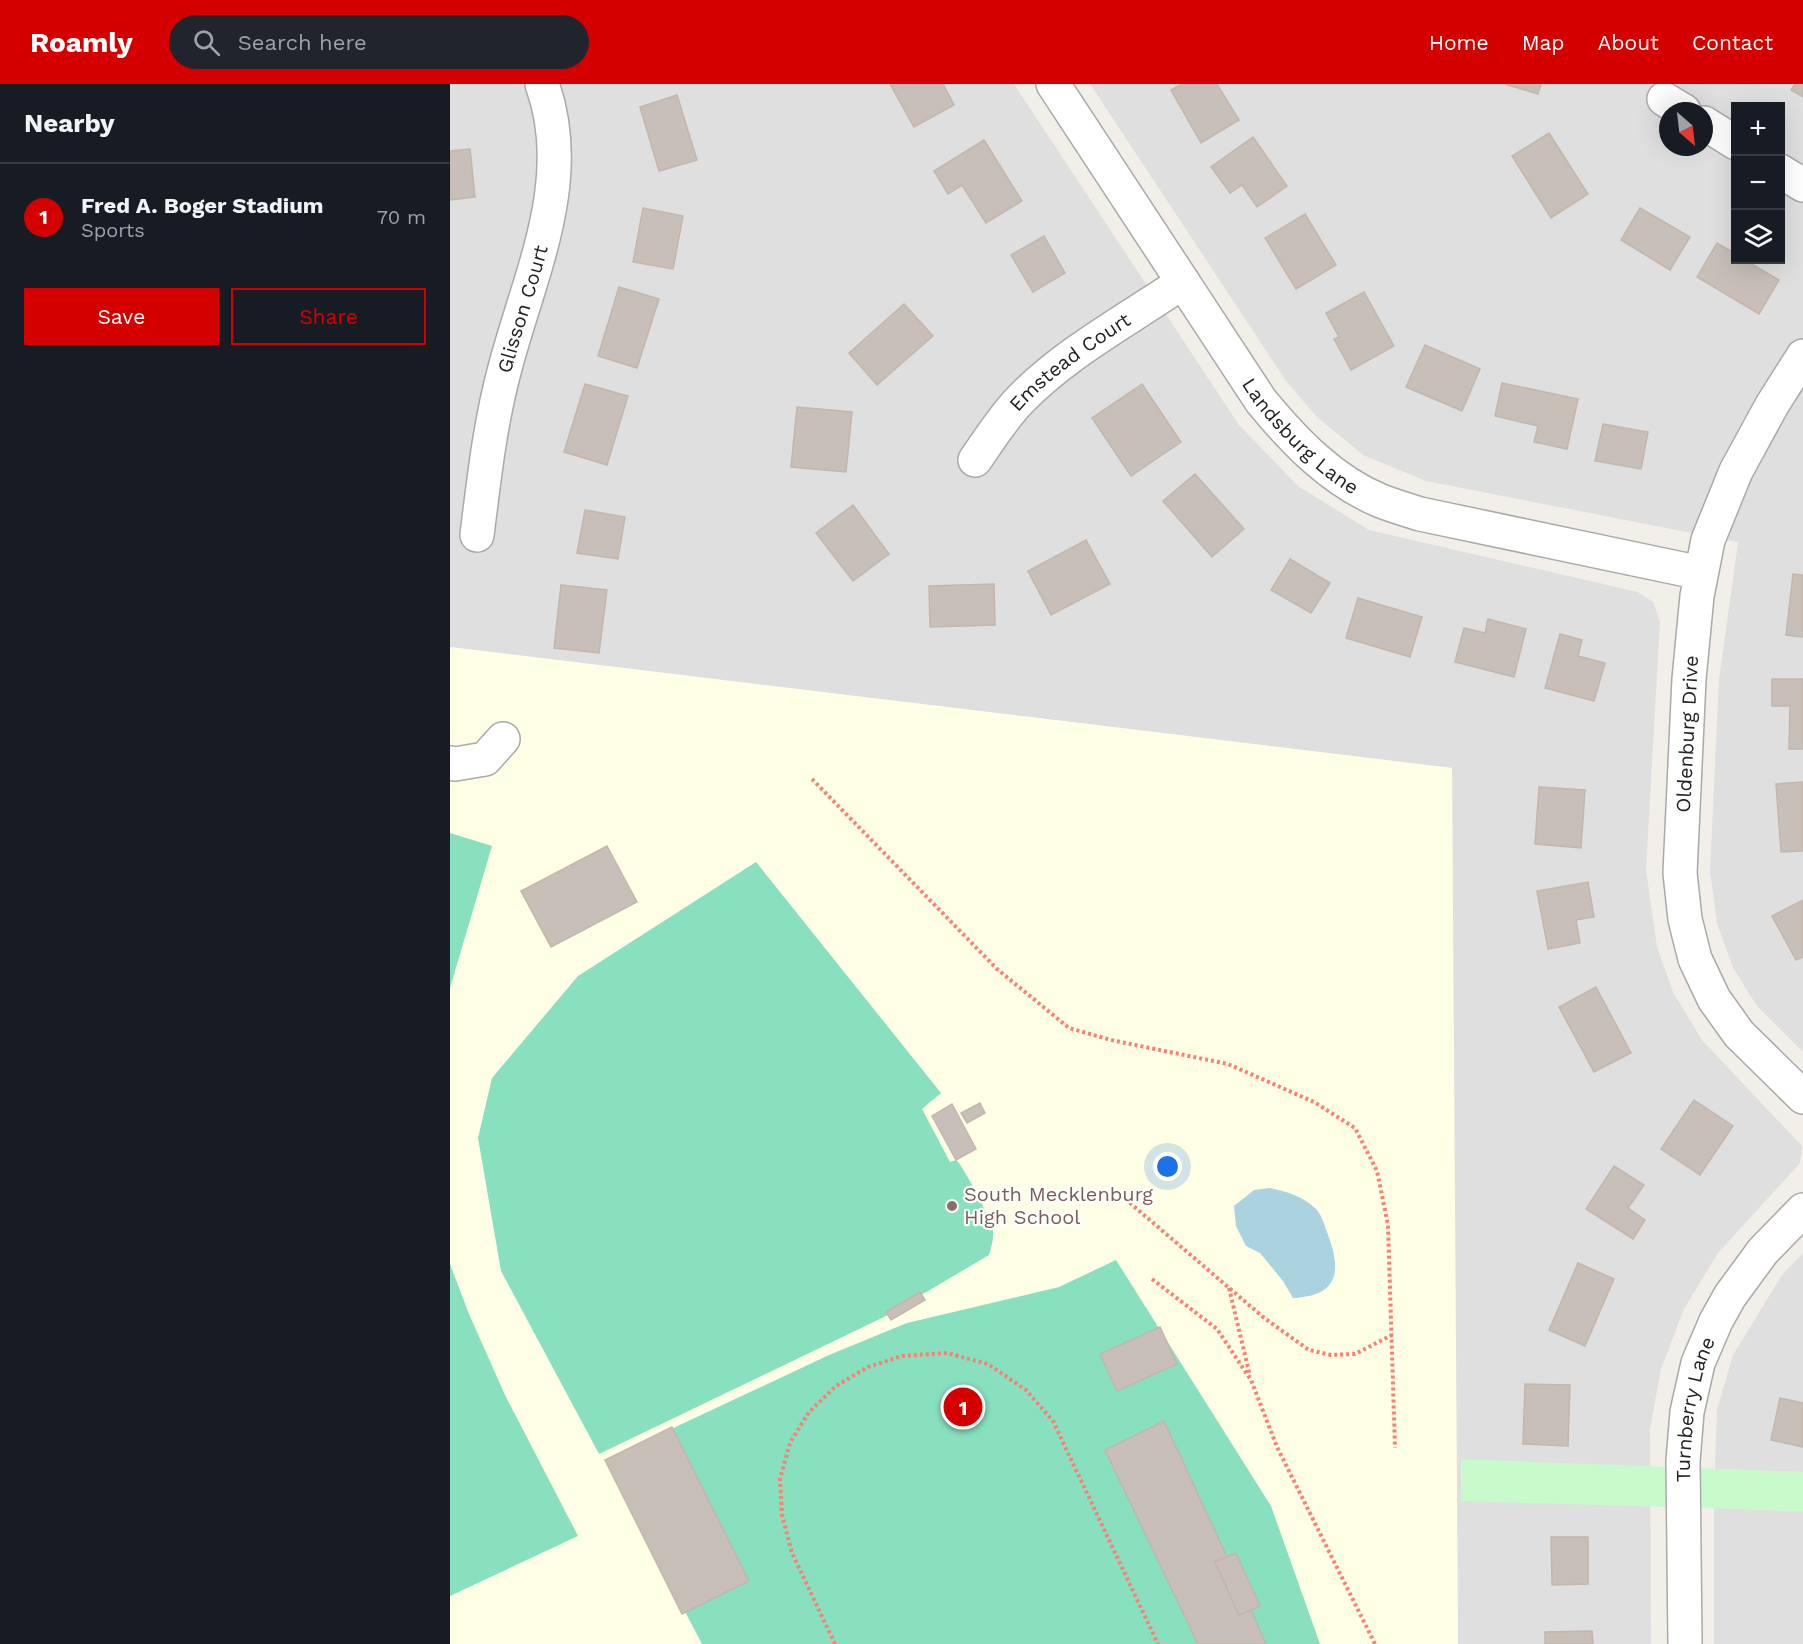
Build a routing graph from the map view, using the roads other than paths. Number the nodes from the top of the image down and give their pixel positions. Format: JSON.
{"nodes":[{"id":1,"x":542,"y":84,"type":"edge"},
{"id":2,"x":1053,"y":84,"type":"edge"},
{"id":3,"x":1713,"y":129,"type":"edge"},
{"id":4,"x":1731,"y":140,"type":"edge"},
{"id":5,"x":1785,"y":174,"type":"edge"},
{"id":6,"x":1803,"y":185,"type":"edge"},
{"id":7,"x":1183,"y":282,"type":"junction"},
{"id":8,"x":1803,"y":356,"type":"edge"},
{"id":9,"x":975,"y":460,"type":"dead end"},
{"id":10,"x":477,"y":535,"type":"dead end"},
{"id":11,"x":1701,"y":573,"type":"junction"},
{"id":12,"x":503,"y":739,"type":"dead end"},
{"id":13,"x":450,"y":763,"type":"edge"},
{"id":14,"x":1803,"y":1096,"type":"edge"},
{"id":15,"x":1803,"y":1210,"type":"edge"},
{"id":16,"x":1685,"y":1644,"type":"edge"}],
"edges":[{"from":1,"to":10,"type":"street","name":"Glisson Court"},
{"from":2,"to":7,"type":"street","name":"Landsburg Lane"},
{"from":3,"to":4,"type":"street"},
{"from":5,"to":6,"type":"street"},
{"from":7,"to":9,"type":"street","name":"Emstead Court"},
{"from":7,"to":11,"type":"street","name":"Landsburg Lane"},
{"from":8,"to":11,"type":"street","name":"Oldenburg Drive"},
{"from":11,"to":14,"type":"street","name":"Oldenburg Drive"},
{"from":12,"to":13,"type":"street"},
{"from":15,"to":16,"type":"street","name":"Turnberry Lane"}]}
